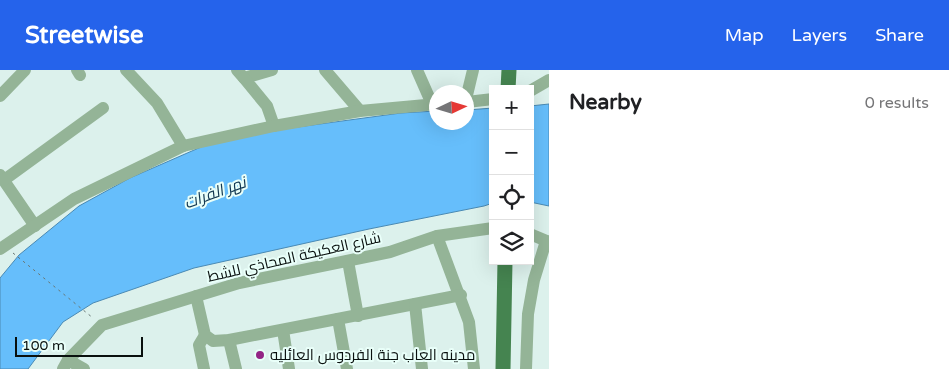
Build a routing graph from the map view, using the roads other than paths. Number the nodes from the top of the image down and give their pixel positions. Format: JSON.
{"nodes":[{"id":1,"x":25,"y":70,"type":"edge"},
{"id":2,"x":126,"y":70,"type":"edge"},
{"id":3,"x":272,"y":70,"type":"edge"},
{"id":4,"x":325,"y":70,"type":"edge"},
{"id":5,"x":417,"y":70,"type":"edge"},
{"id":6,"x":473,"y":70,"type":"edge"},
{"id":7,"x":509,"y":70,"type":"edge"},
{"id":8,"x":240,"y":74,"type":"edge"},
{"id":9,"x":545,"y":77,"type":"edge"},
{"id":10,"x":469,"y":85,"type":"edge"},
{"id":11,"x":508,"y":85,"type":"edge"},
{"id":12,"x":534,"y":87,"type":"edge"},
{"id":13,"x":429,"y":94,"type":"edge"},
{"id":14,"x":0,"y":96,"type":"edge"},
{"id":15,"x":489,"y":99,"type":"edge"},
{"id":16,"x":474,"y":101,"type":"edge"},
{"id":17,"x":429,"y":104,"type":"edge"},
{"id":18,"x":103,"y":108,"type":"dead end"},
{"id":19,"x":360,"y":111,"type":"junction"},
{"id":20,"x":274,"y":126,"type":"junction"},
{"id":21,"x":183,"y":146,"type":"junction"},
{"id":22,"x":2,"y":178,"type":"edge"},
{"id":23,"x":35,"y":226,"type":"junction"},
{"id":24,"x":489,"y":229,"type":"edge"},
{"id":25,"x":437,"y":236,"type":"junction"},
{"id":26,"x":534,"y":236,"type":"edge"},
{"id":27,"x":547,"y":241,"type":"edge"},
{"id":28,"x":0,"y":250,"type":"edge"},
{"id":29,"x":348,"y":261,"type":"junction"},
{"id":30,"x":505,"y":265,"type":"edge"},
{"id":31,"x":461,"y":295,"type":"junction"},
{"id":32,"x":196,"y":296,"type":"junction"},
{"id":33,"x":415,"y":304,"type":"junction"},
{"id":34,"x":358,"y":316,"type":"junction"},
{"id":35,"x":338,"y":320,"type":"junction"},
{"id":36,"x":283,"y":330,"type":"junction"},
{"id":37,"x":205,"y":335,"type":"junction"},
{"id":38,"x":229,"y":340,"type":"junction"},
{"id":39,"x":66,"y":365,"type":"edge"},
{"id":40,"x":84,"y":369,"type":"edge"},
{"id":41,"x":204,"y":369,"type":"edge"},
{"id":42,"x":236,"y":369,"type":"edge"},
{"id":43,"x":289,"y":369,"type":"edge"},
{"id":44,"x":348,"y":369,"type":"edge"},
{"id":45,"x":422,"y":369,"type":"edge"},
{"id":46,"x":474,"y":369,"type":"edge"},
{"id":47,"x":503,"y":369,"type":"edge"},
{"id":48,"x":526,"y":369,"type":"edge"}],
"edges":[{"from":1,"to":14,"type":"street"},
{"from":2,"to":21,"type":"street"},
{"from":3,"to":8,"type":"street"},
{"from":4,"to":19,"type":"street"},
{"from":5,"to":13,"type":"street"},
{"from":6,"to":10,"type":"street"},
{"from":7,"to":11,"type":"main road"},
{"from":8,"to":20,"type":"street"},
{"from":9,"to":12,"type":"street"},
{"from":15,"to":16,"type":"street"},
{"from":17,"to":19,"type":"street"},
{"from":18,"to":22,"type":"street"},
{"from":19,"to":20,"type":"street"},
{"from":20,"to":21,"type":"street"},
{"from":21,"to":23,"type":"street"},
{"from":22,"to":23,"type":"street"},
{"from":23,"to":28,"type":"street"},
{"from":24,"to":25,"type":"street","name":"شارع العكيكة المحاذي للشط"},
{"from":25,"to":29,"type":"street","name":"شارع العكيكة المحاذي للشط"},
{"from":25,"to":31,"type":"street"},
{"from":26,"to":27,"type":"street"},
{"from":27,"to":48,"type":"street"},
{"from":29,"to":32,"type":"street","name":"شارع العكيكة المحاذي للشط"},
{"from":29,"to":34,"type":"street"},
{"from":30,"to":47,"type":"main road"},
{"from":31,"to":33,"type":"street"},
{"from":31,"to":46,"type":"street"},
{"from":32,"to":37,"type":"street"},
{"from":32,"to":39,"type":"street","name":"شارع العكيكة المحاذي للشط"},
{"from":33,"to":34,"type":"street"},
{"from":33,"to":45,"type":"street"},
{"from":34,"to":35,"type":"street"},
{"from":35,"to":36,"type":"street"},
{"from":35,"to":44,"type":"street"},
{"from":36,"to":38,"type":"street"},
{"from":36,"to":43,"type":"street"},
{"from":37,"to":38,"type":"street"},
{"from":37,"to":41,"type":"street"},
{"from":38,"to":42,"type":"street"},
{"from":39,"to":40,"type":"street"}]}
